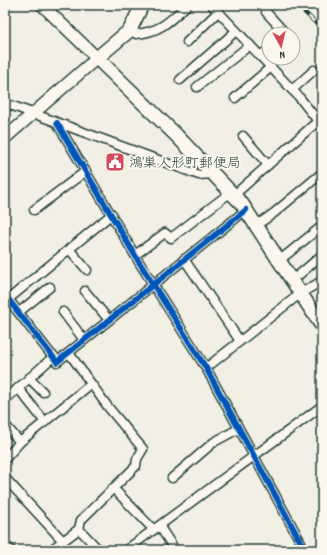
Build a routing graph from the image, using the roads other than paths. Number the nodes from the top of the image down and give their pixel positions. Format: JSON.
{"nodes":[{"id":1,"x":42,"y":5,"type":"edge"},
{"id":2,"x":142,"y":5,"type":"edge"},
{"id":3,"x":187,"y":5,"type":"edge"},
{"id":4,"x":212,"y":5,"type":"edge"},
{"id":5,"x":218,"y":12,"type":"junction"},
{"id":6,"x":266,"y":12,"type":"dead end"},
{"id":7,"x":279,"y":26,"type":"edge"},
{"id":8,"x":130,"y":30,"type":"junction"},
{"id":9,"x":236,"y":31,"type":"junction"},
{"id":10,"x":187,"y":42,"type":"dead end"},
{"id":11,"x":250,"y":45,"type":"junction"},
{"id":12,"x":260,"y":56,"type":"joint"},
{"id":13,"x":97,"y":58,"type":"junction"},
{"id":14,"x":271,"y":67,"type":"junction"},
{"id":15,"x":314,"y":70,"type":"dead end"},
{"id":16,"x":180,"y":80,"type":"dead end"},
{"id":17,"x":197,"y":87,"type":"dead end"},
{"id":18,"x":292,"y":90,"type":"junction"},
{"id":19,"x":235,"y":98,"type":"dead end"},
{"id":20,"x":5,"y":103,"type":"edge"},
{"id":21,"x":34,"y":113,"type":"junction"},
{"id":22,"x":320,"y":122,"type":"edge"},
{"id":23,"x":57,"y":123,"type":"junction"},
{"id":24,"x":243,"y":136,"type":"dead end"},
{"id":25,"x":5,"y":138,"type":"edge"},
{"id":26,"x":268,"y":165,"type":"junction"},
{"id":27,"x":86,"y":171,"type":"junction"},
{"id":28,"x":322,"y":173,"type":"edge"},
{"id":29,"x":213,"y":174,"type":"junction"},
{"id":30,"x":232,"y":194,"type":"junction"},
{"id":31,"x":34,"y":210,"type":"dead end"},
{"id":32,"x":246,"y":210,"type":"junction"},
{"id":33,"x":112,"y":214,"type":"junction"},
{"id":34,"x":257,"y":224,"type":"junction"},
{"id":35,"x":322,"y":226,"type":"edge"},
{"id":36,"x":69,"y":250,"type":"junction"},
{"id":37,"x":135,"y":255,"type":"junction"},
{"id":38,"x":322,"y":255,"type":"edge"},
{"id":39,"x":184,"y":259,"type":"junction"},
{"id":40,"x":280,"y":260,"type":"junction"},
{"id":41,"x":87,"y":270,"type":"dead end"},
{"id":42,"x":293,"y":280,"type":"junction"},
{"id":43,"x":322,"y":281,"type":"edge"},
{"id":44,"x":154,"y":284,"type":"junction"},
{"id":45,"x":50,"y":287,"type":"dead end"},
{"id":46,"x":85,"y":291,"type":"dead end"},
{"id":47,"x":301,"y":293,"type":"junction"},
{"id":48,"x":7,"y":300,"type":"edge"},
{"id":49,"x":19,"y":312,"type":"junction"},
{"id":50,"x":63,"y":312,"type":"dead end"},
{"id":51,"x":109,"y":320,"type":"junction"},
{"id":52,"x":322,"y":326,"type":"edge"},
{"id":53,"x":84,"y":340,"type":"junction"},
{"id":54,"x":240,"y":341,"type":"junction"},
{"id":55,"x":68,"y":352,"type":"junction"},
{"id":56,"x":54,"y":356,"type":"junction"},
{"id":57,"x":206,"y":368,"type":"junction"},
{"id":58,"x":29,"y":378,"type":"junction"},
{"id":59,"x":91,"y":384,"type":"junction"},
{"id":60,"x":18,"y":388,"type":"junction"},
{"id":61,"x":43,"y":392,"type":"dead end"},
{"id":62,"x":6,"y":399,"type":"edge"},
{"id":63,"x":322,"y":406,"type":"edge"},
{"id":64,"x":45,"y":422,"type":"junction"},
{"id":65,"x":5,"y":425,"type":"edge"},
{"id":66,"x":238,"y":429,"type":"junction"},
{"id":67,"x":20,"y":442,"type":"junction"},
{"id":68,"x":254,"y":457,"type":"junction"},
{"id":69,"x":5,"y":459,"type":"edge"},
{"id":70,"x":5,"y":478,"type":"edge"},
{"id":71,"x":172,"y":478,"type":"dead end"},
{"id":72,"x":113,"y":488,"type":"junction"},
{"id":73,"x":157,"y":528,"type":"junction"},
{"id":74,"x":79,"y":529,"type":"junction"},
{"id":75,"x":63,"y":541,"type":"junction"},
{"id":76,"x":5,"y":545,"type":"edge"},
{"id":77,"x":11,"y":550,"type":"edge"},
{"id":78,"x":51,"y":550,"type":"edge"},
{"id":79,"x":99,"y":550,"type":"edge"},
{"id":80,"x":127,"y":550,"type":"edge"},
{"id":81,"x":175,"y":550,"type":"edge"},
{"id":82,"x":305,"y":550,"type":"edge"}],
"edges":[{"from":1,"to":13,"type":"street"},
{"from":2,"to":8,"type":"main road"},
{"from":3,"to":8,"type":"street"},
{"from":4,"to":5,"type":"street"},
{"from":5,"to":9,"type":"street"},
{"from":5,"to":10,"type":"street"},
{"from":6,"to":7,"type":"street"},
{"from":8,"to":13,"type":"main road"},
{"from":9,"to":11,"type":"street"},
{"from":9,"to":16,"type":"street"},
{"from":11,"to":12,"type":"street"},
{"from":11,"to":17,"type":"street"},
{"from":12,"to":14,"type":"street"},
{"from":13,"to":21,"type":"street"},
{"from":13,"to":29,"type":"main road"},
{"from":14,"to":18,"type":"street"},
{"from":14,"to":19,"type":"street"},
{"from":15,"to":18,"type":"street"},
{"from":18,"to":22,"type":"street"},
{"from":20,"to":21,"type":"street"},
{"from":21,"to":23,"type":"street"},
{"from":21,"to":25,"type":"street"},
{"from":22,"to":26,"type":"street"},
{"from":23,"to":27,"type":"street"},
{"from":23,"to":29,"type":"street"},
{"from":24,"to":26,"type":"street"},
{"from":26,"to":30,"type":"street"},
{"from":27,"to":31,"type":"street"},
{"from":27,"to":33,"type":"street"},
{"from":28,"to":34,"type":"street"},
{"from":29,"to":30,"type":"main road"},
{"from":30,"to":32,"type":"main road"},
{"from":30,"to":37,"type":"street"},
{"from":32,"to":34,"type":"main road"},
{"from":32,"to":39,"type":"street"},
{"from":33,"to":36,"type":"street"},
{"from":33,"to":37,"type":"street"},
{"from":34,"to":40,"type":"main road"},
{"from":35,"to":40,"type":"street"},
{"from":36,"to":41,"type":"street"},
{"from":36,"to":48,"type":"street"},
{"from":37,"to":44,"type":"street"},
{"from":38,"to":42,"type":"street"},
{"from":39,"to":44,"type":"street"},
{"from":39,"to":54,"type":"street"},
{"from":40,"to":42,"type":"main road"},
{"from":42,"to":47,"type":"main road"},
{"from":43,"to":47,"type":"street"},
{"from":44,"to":51,"type":"street"},
{"from":44,"to":57,"type":"street"},
{"from":45,"to":49,"type":"street"},
{"from":46,"to":51,"type":"street"},
{"from":47,"to":52,"type":"main road"},
{"from":47,"to":54,"type":"street"},
{"from":48,"to":49,"type":"street"},
{"from":49,"to":56,"type":"street"},
{"from":50,"to":53,"type":"street"},
{"from":51,"to":53,"type":"street"},
{"from":53,"to":55,"type":"street"},
{"from":54,"to":57,"type":"street"},
{"from":55,"to":56,"type":"street"},
{"from":55,"to":59,"type":"street"},
{"from":56,"to":58,"type":"street"},
{"from":57,"to":66,"type":"street"},
{"from":58,"to":60,"type":"street"},
{"from":58,"to":61,"type":"street"},
{"from":59,"to":64,"type":"street"},
{"from":59,"to":72,"type":"street"},
{"from":60,"to":62,"type":"street"},
{"from":60,"to":64,"type":"street"},
{"from":63,"to":68,"type":"street"},
{"from":64,"to":67,"type":"street"},
{"from":65,"to":67,"type":"street"},
{"from":66,"to":68,"type":"street"},
{"from":66,"to":71,"type":"street"},
{"from":67,"to":69,"type":"street"},
{"from":68,"to":73,"type":"street"},
{"from":68,"to":82,"type":"street"},
{"from":70,"to":75,"type":"street"},
{"from":72,"to":73,"type":"street"},
{"from":72,"to":74,"type":"street"},
{"from":73,"to":80,"type":"street"},
{"from":73,"to":81,"type":"street"},
{"from":74,"to":75,"type":"street"},
{"from":74,"to":79,"type":"street"},
{"from":75,"to":78,"type":"street"},
{"from":76,"to":77,"type":"street"}]}
